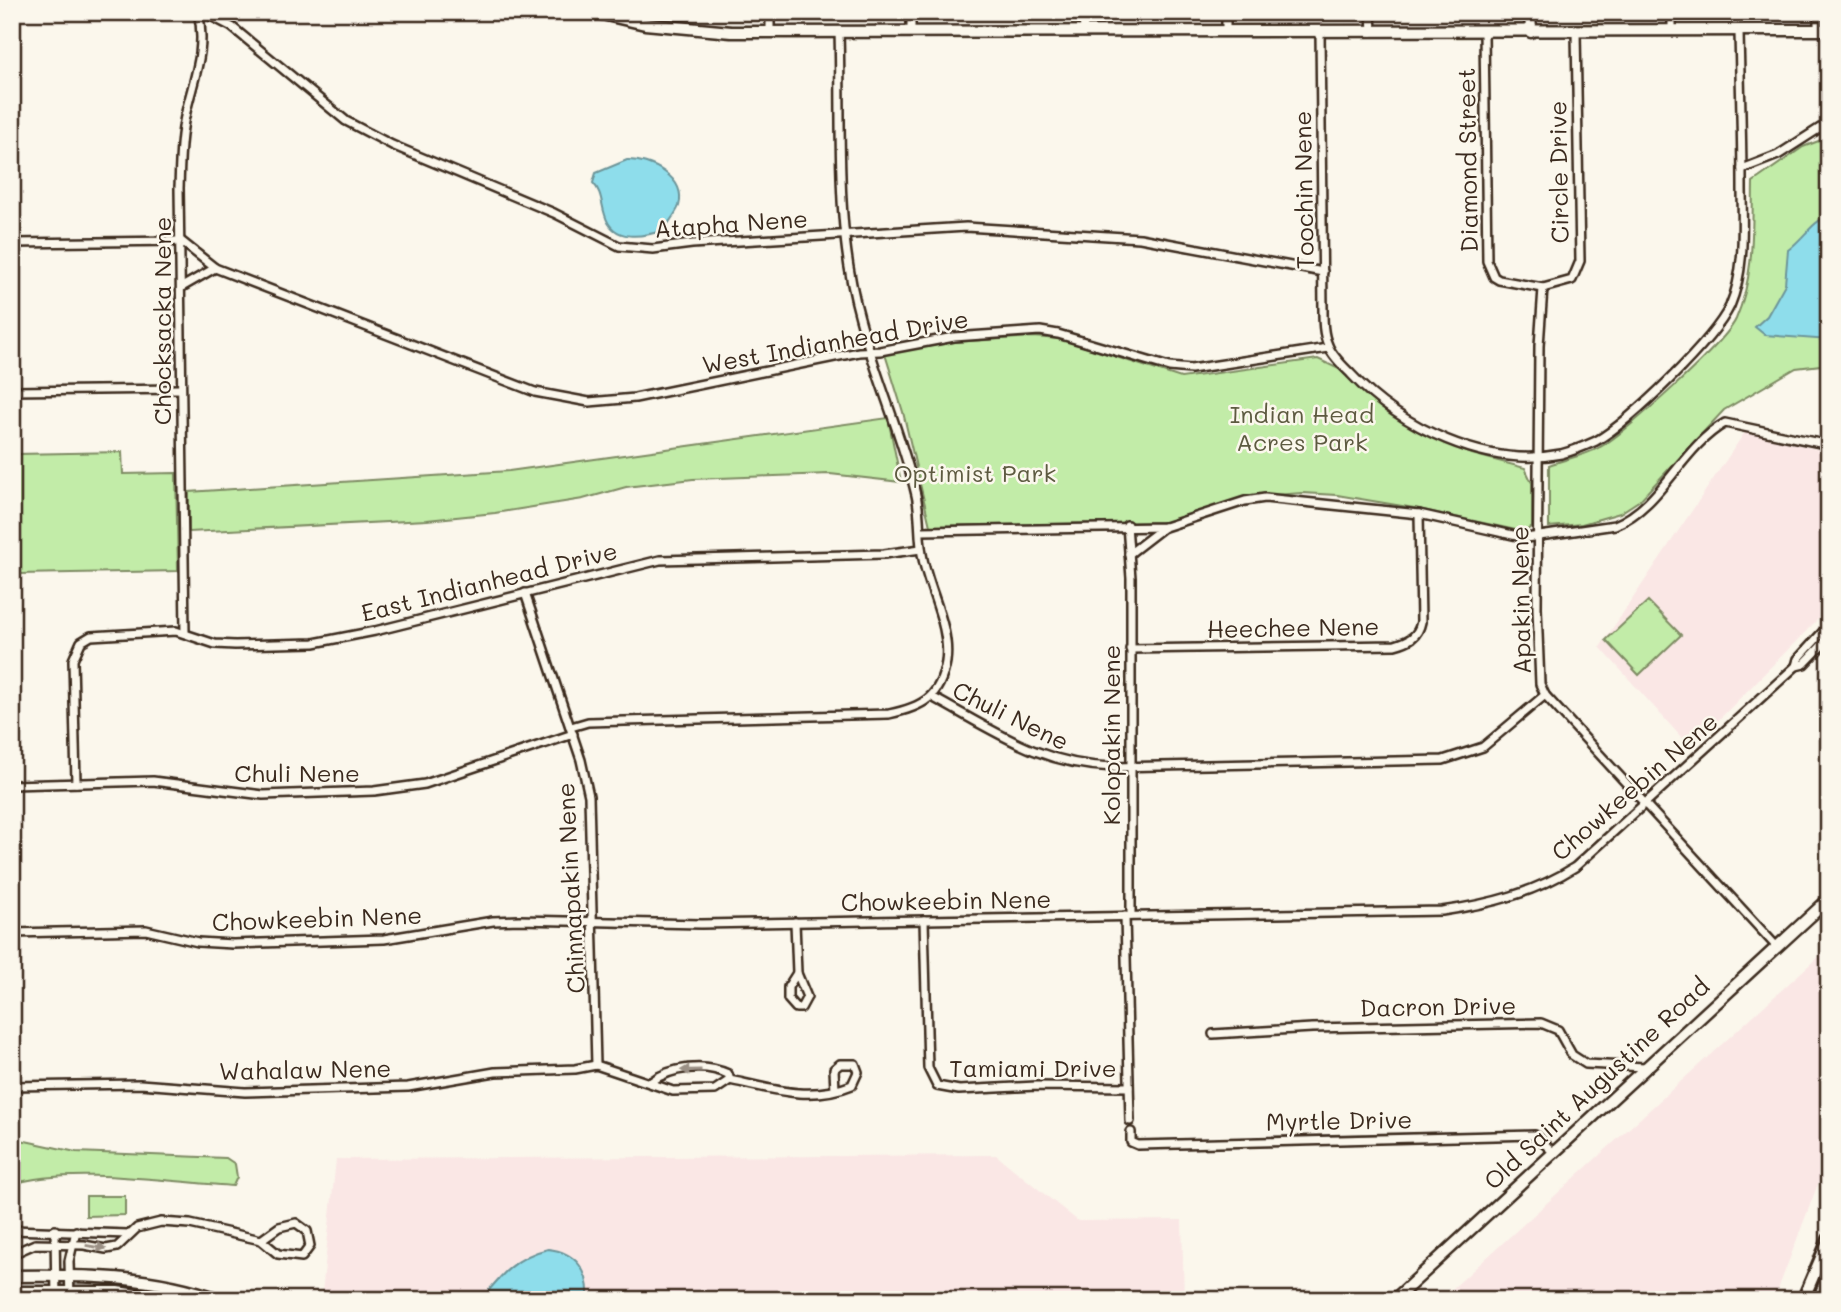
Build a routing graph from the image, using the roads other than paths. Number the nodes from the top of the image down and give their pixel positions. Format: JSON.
{"nodes":[{"id":1,"x":200,"y":12,"type":"edge"},
{"id":2,"x":593,"y":12,"type":"edge"},
{"id":3,"x":645,"y":12,"type":"edge"},
{"id":4,"x":770,"y":12,"type":"edge"},
{"id":5,"x":911,"y":12,"type":"edge"},
{"id":6,"x":1083,"y":12,"type":"edge"},
{"id":7,"x":1226,"y":12,"type":"edge"},
{"id":8,"x":1371,"y":12,"type":"edge"},
{"id":9,"x":1531,"y":12,"type":"edge"},
{"id":10,"x":1672,"y":12,"type":"edge"},
{"id":11,"x":1818,"y":12,"type":"edge"},
{"id":12,"x":645,"y":24,"type":"junction"},
{"id":13,"x":1823,"y":30,"type":"edge"},
{"id":14,"x":1672,"y":31,"type":"junction"},
{"id":15,"x":1739,"y":31,"type":"junction"},
{"id":16,"x":770,"y":32,"type":"junction"},
{"id":17,"x":839,"y":32,"type":"junction"},
{"id":18,"x":911,"y":32,"type":"junction"},
{"id":19,"x":1084,"y":32,"type":"junction"},
{"id":20,"x":1226,"y":32,"type":"junction"},
{"id":21,"x":1320,"y":32,"type":"junction"},
{"id":22,"x":1371,"y":32,"type":"junction"},
{"id":23,"x":1484,"y":32,"type":"junction"},
{"id":24,"x":1531,"y":32,"type":"junction"},
{"id":25,"x":1576,"y":32,"type":"junction"},
{"id":26,"x":1829,"y":127,"type":"edge"},
{"id":27,"x":1742,"y":169,"type":"junction"},
{"id":28,"x":844,"y":233,"type":"junction"},
{"id":29,"x":181,"y":241,"type":"junction"},
{"id":30,"x":12,"y":243,"type":"edge"},
{"id":31,"x":215,"y":268,"type":"junction"},
{"id":32,"x":1323,"y":272,"type":"junction"},
{"id":33,"x":182,"y":287,"type":"junction"},
{"id":34,"x":1544,"y":288,"type":"junction"},
{"id":35,"x":1328,"y":348,"type":"junction"},
{"id":36,"x":871,"y":351,"type":"junction"},
{"id":37,"x":181,"y":389,"type":"junction"},
{"id":38,"x":12,"y":391,"type":"edge"},
{"id":39,"x":1829,"y":445,"type":"edge"},
{"id":40,"x":1539,"y":458,"type":"junction"},
{"id":41,"x":1419,"y":514,"type":"junction"},
{"id":42,"x":1127,"y":525,"type":"junction"},
{"id":43,"x":1165,"y":527,"type":"junction"},
{"id":44,"x":921,"y":531,"type":"junction"},
{"id":45,"x":1538,"y":536,"type":"junction"},
{"id":46,"x":921,"y":549,"type":"junction"},
{"id":47,"x":1129,"y":554,"type":"junction"},
{"id":48,"x":525,"y":593,"type":"junction"},
{"id":49,"x":1828,"y":628,"type":"edge"},
{"id":50,"x":185,"y":633,"type":"junction"},
{"id":51,"x":1829,"y":638,"type":"edge"},
{"id":52,"x":1130,"y":649,"type":"junction"},
{"id":53,"x":1796,"y":666,"type":"junction"},
{"id":54,"x":1545,"y":695,"type":"junction"},
{"id":55,"x":932,"y":697,"type":"junction"},
{"id":56,"x":572,"y":731,"type":"junction"},
{"id":57,"x":1130,"y":767,"type":"junction"},
{"id":58,"x":76,"y":783,"type":"junction"},
{"id":59,"x":12,"y":785,"type":"edge"},
{"id":60,"x":1646,"y":803,"type":"junction"},
{"id":61,"x":1829,"y":899,"type":"edge"},
{"id":62,"x":1128,"y":916,"type":"junction"},
{"id":63,"x":924,"y":920,"type":"junction"},
{"id":64,"x":795,"y":922,"type":"junction"},
{"id":65,"x":592,"y":923,"type":"junction"},
{"id":66,"x":12,"y":933,"type":"edge"},
{"id":67,"x":1776,"y":946,"type":"junction"},
{"id":68,"x":797,"y":973,"type":"dead end"},
{"id":69,"x":1213,"y":1034,"type":"dead end"},
{"id":70,"x":596,"y":1065,"type":"junction"},
{"id":71,"x":1645,"y":1067,"type":"junction"},
{"id":72,"x":730,"y":1080,"type":"junction"},
{"id":73,"x":651,"y":1082,"type":"junction"},
{"id":74,"x":12,"y":1086,"type":"edge"},
{"id":75,"x":1129,"y":1087,"type":"junction"},
{"id":76,"x":835,"y":1090,"type":"dead end"},
{"id":77,"x":1130,"y":1121,"type":"dead end"},
{"id":78,"x":1131,"y":1132,"type":"dead end"},
{"id":79,"x":1552,"y":1152,"type":"junction"},
{"id":80,"x":12,"y":1230,"type":"edge"},
{"id":81,"x":55,"y":1230,"type":"junction"},
{"id":82,"x":76,"y":1231,"type":"junction"},
{"id":83,"x":128,"y":1234,"type":"junction"},
{"id":84,"x":1829,"y":1239,"type":"edge"},
{"id":85,"x":261,"y":1240,"type":"junction"},
{"id":86,"x":56,"y":1244,"type":"junction"},
{"id":87,"x":73,"y":1245,"type":"junction"},
{"id":88,"x":12,"y":1254,"type":"edge"},
{"id":89,"x":1829,"y":1274,"type":"edge"},
{"id":90,"x":12,"y":1276,"type":"edge"},
{"id":91,"x":55,"y":1276,"type":"junction"},
{"id":92,"x":70,"y":1276,"type":"junction"},
{"id":93,"x":12,"y":1292,"type":"edge"},
{"id":94,"x":56,"y":1296,"type":"edge"},
{"id":95,"x":70,"y":1296,"type":"edge"},
{"id":96,"x":169,"y":1300,"type":"edge"},
{"id":97,"x":221,"y":1300,"type":"edge"},
{"id":98,"x":1394,"y":1300,"type":"edge"},
{"id":99,"x":1803,"y":1300,"type":"edge"},
{"id":100,"x":1818,"y":1300,"type":"edge"}],
"edges":[{"from":1,"to":28,"type":"street","name":"Atapha Nene"},
{"from":1,"to":29,"type":"street","name":"Chocksacka Nene"},
{"from":2,"to":12,"type":"main road"},
{"from":3,"to":12,"type":"street"},
{"from":4,"to":16,"type":"street"},
{"from":5,"to":18,"type":"street"},
{"from":6,"to":19,"type":"street"},
{"from":7,"to":20,"type":"street"},
{"from":8,"to":22,"type":"street"},
{"from":9,"to":24,"type":"main road"},
{"from":10,"to":14,"type":"street"},
{"from":11,"to":13,"type":"street"},
{"from":12,"to":16,"type":"main road"},
{"from":13,"to":15,"type":"main road"},
{"from":14,"to":15,"type":"main road"},
{"from":14,"to":25,"type":"main road"},
{"from":15,"to":27,"type":"street"},
{"from":16,"to":17,"type":"main road"},
{"from":17,"to":18,"type":"main road"},
{"from":17,"to":28,"type":"street"},
{"from":18,"to":19,"type":"main road"},
{"from":19,"to":20,"type":"main road"},
{"from":20,"to":21,"type":"main road"},
{"from":21,"to":22,"type":"main road"},
{"from":21,"to":32,"type":"street","name":"Toochin Nene"},
{"from":22,"to":23,"type":"main road"},
{"from":23,"to":24,"type":"main road"},
{"from":23,"to":34,"type":"street","name":"Diamond Street"},
{"from":24,"to":25,"type":"main road"},
{"from":25,"to":34,"type":"street","name":"Circle Drive"},
{"from":26,"to":27,"type":"street"},
{"from":27,"to":40,"type":"street"},
{"from":28,"to":32,"type":"street","name":"Atapha Nene"},
{"from":28,"to":36,"type":"street"},
{"from":29,"to":30,"type":"street"},
{"from":29,"to":31,"type":"street","name":"West Indianhead Drive"},
{"from":29,"to":33,"type":"street","name":"Chocksacka Nene"},
{"from":31,"to":33,"type":"street"},
{"from":31,"to":36,"type":"street","name":"West Indianhead Drive"},
{"from":32,"to":35,"type":"street","name":"Toochin Nene"},
{"from":33,"to":37,"type":"street","name":"Chocksacka Nene"},
{"from":34,"to":40,"type":"street","name":"Apakin Nene"},
{"from":35,"to":36,"type":"street","name":"West Indianhead Drive"},
{"from":35,"to":40,"type":"street"},
{"from":36,"to":44,"type":"street"},
{"from":37,"to":38,"type":"street"},
{"from":37,"to":50,"type":"street","name":"Chocksacka Nene"},
{"from":39,"to":45,"type":"street"},
{"from":40,"to":45,"type":"street","name":"Apakin Nene"},
{"from":41,"to":43,"type":"street"},
{"from":41,"to":45,"type":"street"},
{"from":41,"to":52,"type":"street","name":"Heechee Nene"},
{"from":42,"to":43,"type":"street"},
{"from":42,"to":44,"type":"street"},
{"from":42,"to":47,"type":"street","name":"Kolopakin Nene"},
{"from":43,"to":47,"type":"street"},
{"from":44,"to":46,"type":"street"},
{"from":45,"to":54,"type":"street","name":"Apakin Nene"},
{"from":46,"to":48,"type":"street","name":"East Indianhead Drive"},
{"from":46,"to":55,"type":"street"},
{"from":47,"to":52,"type":"street","name":"Kolopakin Nene"},
{"from":48,"to":50,"type":"street","name":"East Indianhead Drive"},
{"from":48,"to":56,"type":"street","name":"Chinnapakin Nene"},
{"from":49,"to":53,"type":"street","name":"Chowkeebin Nene"},
{"from":50,"to":58,"type":"street","name":"East Indianhead Drive"},
{"from":51,"to":53,"type":"street","name":"Chowkeebin Nene"},
{"from":52,"to":57,"type":"street","name":"Kolopakin Nene"},
{"from":53,"to":60,"type":"street","name":"Chowkeebin Nene"},
{"from":54,"to":57,"type":"street","name":"Chuli Nene"},
{"from":54,"to":60,"type":"street","name":"Apakin Nene"},
{"from":55,"to":56,"type":"street","name":"Chuli Nene"},
{"from":55,"to":57,"type":"street","name":"Chuli Nene"},
{"from":56,"to":58,"type":"street","name":"Chuli Nene"},
{"from":56,"to":65,"type":"street","name":"Chinnapakin Nene"},
{"from":57,"to":62,"type":"street","name":"Kolopakin Nene"},
{"from":58,"to":59,"type":"street","name":"Chuli Nene"},
{"from":60,"to":62,"type":"street","name":"Chowkeebin Nene"},
{"from":60,"to":67,"type":"street","name":"Apakin Nene"},
{"from":61,"to":67,"type":"main road","name":"Old Saint Augustine Road"},
{"from":62,"to":63,"type":"street","name":"Chowkeebin Nene"},
{"from":62,"to":75,"type":"street","name":"Kolopakin Nene"},
{"from":63,"to":64,"type":"street","name":"Chowkeebin Nene"},
{"from":63,"to":75,"type":"street","name":"Tamiami Drive"},
{"from":64,"to":65,"type":"street","name":"Chowkeebin Nene"},
{"from":64,"to":68,"type":"street"},
{"from":65,"to":66,"type":"street","name":"Chowkeebin Nene"},
{"from":65,"to":70,"type":"street","name":"Chinnapakin Nene"},
{"from":67,"to":71,"type":"main road","name":"Old Saint Augustine Road"},
{"from":69,"to":71,"type":"street","name":"Dacron Drive"},
{"from":70,"to":73,"type":"street"},
{"from":70,"to":74,"type":"street","name":"Wahalaw Nene"},
{"from":71,"to":79,"type":"main road","name":"Old Saint Augustine Road"},
{"from":72,"to":73,"type":"street"},
{"from":72,"to":73,"type":"street","one_way":true},
{"from":72,"to":76,"type":"street"},
{"from":75,"to":77,"type":"street","name":"Kolopakin Nene"},
{"from":78,"to":79,"type":"street","name":"Myrtle Drive"},
{"from":79,"to":98,"type":"main road","name":"Old Saint Augustine Road"},
{"from":80,"to":81,"type":"street"},
{"from":81,"to":82,"type":"street"},
{"from":81,"to":86,"type":"street"},
{"from":82,"to":83,"type":"street"},
{"from":82,"to":87,"type":"street"},
{"from":83,"to":85,"type":"street"},
{"from":87,"to":83,"type":"street","one_way":true},
{"from":84,"to":99,"type":"main road"},
{"from":85,"to":85,"type":"street"},
{"from":86,"to":87,"type":"street"},
{"from":86,"to":88,"type":"street"},
{"from":86,"to":91,"type":"street"},
{"from":87,"to":92,"type":"street"},
{"from":89,"to":100,"type":"main road"},
{"from":90,"to":91,"type":"main road"},
{"from":91,"to":92,"type":"main road"},
{"from":91,"to":94,"type":"street"},
{"from":92,"to":95,"type":"street"},
{"from":92,"to":97,"type":"main road"},
{"from":93,"to":94,"type":"main road"},
{"from":94,"to":95,"type":"main road"},
{"from":95,"to":96,"type":"main road"}]}
